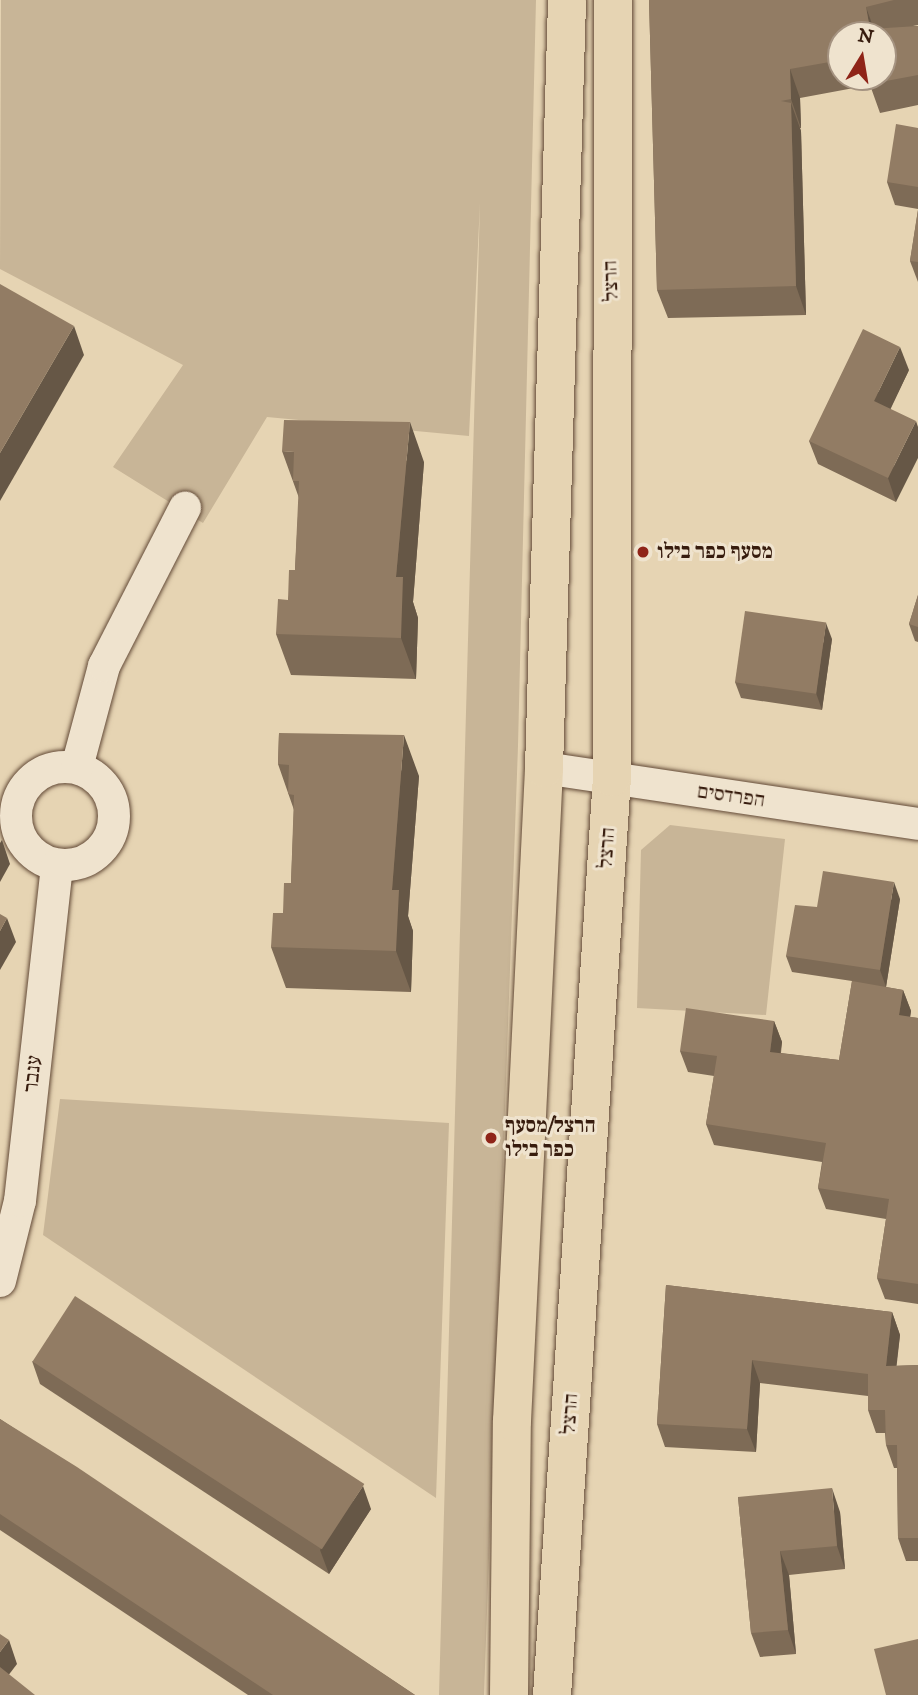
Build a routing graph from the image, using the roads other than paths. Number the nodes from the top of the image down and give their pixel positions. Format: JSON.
{"nodes":[{"id":1,"x":567,"y":0,"type":"edge"},
{"id":2,"x":613,"y":0,"type":"edge"},
{"id":3,"x":185,"y":508,"type":"dead end"},
{"id":4,"x":77,"y":767,"type":"junction"},
{"id":5,"x":544,"y":768,"type":"junction"},
{"id":6,"x":612,"y":777,"type":"junction"},
{"id":7,"x":8,"y":803,"type":"edge"},
{"id":8,"x":918,"y":824,"type":"edge"},
{"id":9,"x":57,"y":865,"type":"junction"},
{"id":10,"x":0,"y":1281,"type":"edge"},
{"id":11,"x":509,"y":1695,"type":"edge"},
{"id":12,"x":552,"y":1695,"type":"edge"}],
"edges":[{"from":1,"to":5,"type":"main road"},
{"from":2,"to":6,"type":"main road","name":"הרצל"},
{"from":3,"to":4,"type":"street"},
{"from":4,"to":7,"type":"street"},
{"from":4,"to":9,"type":"street"},
{"from":5,"to":6,"type":"street","name":"הפרדסים"},
{"from":5,"to":11,"type":"main road"},
{"from":6,"to":8,"type":"street","name":"הפרדסים"},
{"from":6,"to":12,"type":"main road","name":"הרצל"},
{"from":7,"to":9,"type":"street"},
{"from":9,"to":10,"type":"street","name":"ענבר"}]}
